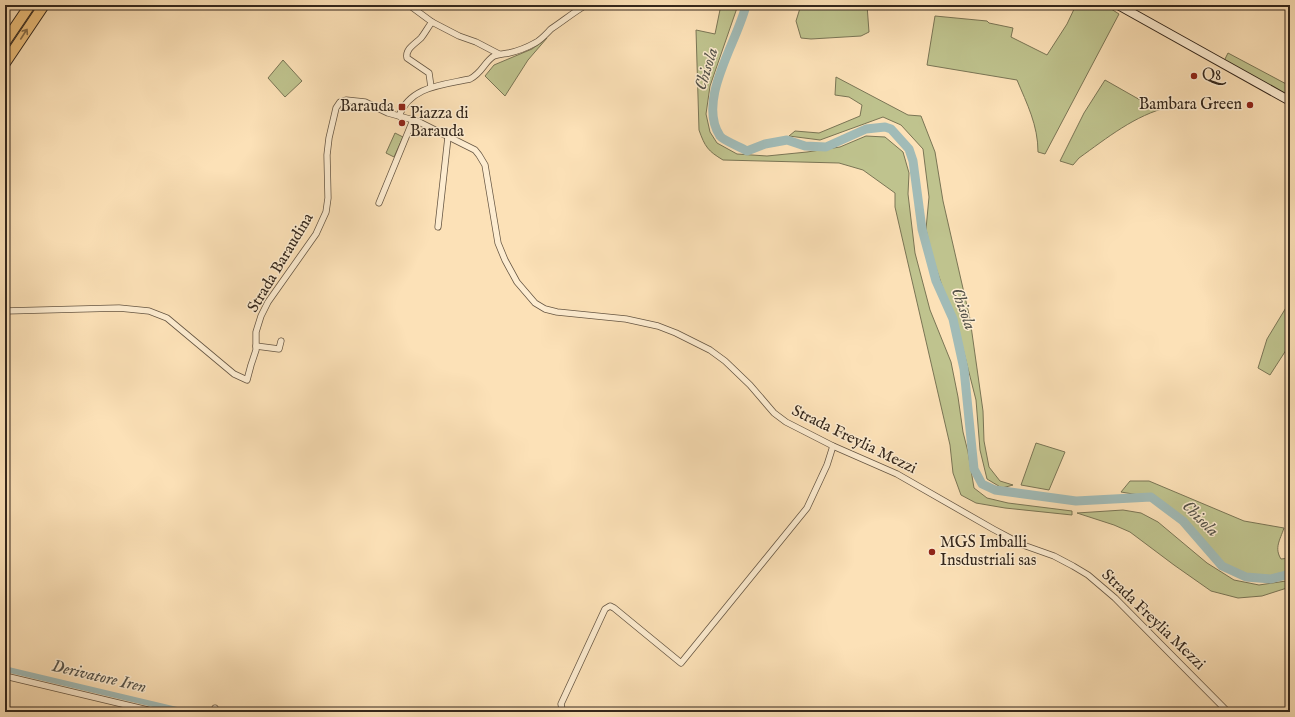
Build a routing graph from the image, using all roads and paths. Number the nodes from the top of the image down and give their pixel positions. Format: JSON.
{"nodes":[{"id":1,"x":30,"y":5,"type":"edge"},
{"id":2,"x":44,"y":5,"type":"edge"},
{"id":3,"x":409,"y":5,"type":"edge"},
{"id":4,"x":586,"y":5,"type":"edge"},
{"id":5,"x":1118,"y":5,"type":"edge"},
{"id":6,"x":432,"y":22,"type":"junction"},
{"id":7,"x":5,"y":42,"type":"edge"},
{"id":8,"x":499,"y":54,"type":"junction"},
{"id":9,"x":5,"y":63,"type":"edge"},
{"id":10,"x":431,"y":87,"type":"junction"},
{"id":11,"x":1290,"y":101,"type":"edge"},
{"id":12,"x":398,"y":116,"type":"junction"},
{"id":13,"x":413,"y":120,"type":"junction"},
{"id":14,"x":448,"y":137,"type":"junction"},
{"id":15,"x":379,"y":203,"type":"dead end"},
{"id":16,"x":438,"y":227,"type":"dead end"},
{"id":17,"x":5,"y":311,"type":"edge"},
{"id":18,"x":281,"y":341,"type":"dead end"},
{"id":19,"x":256,"y":346,"type":"junction"},
{"id":20,"x":833,"y":446,"type":"junction"},
{"id":21,"x":5,"y":676,"type":"edge"},
{"id":22,"x":156,"y":712,"type":"edge"},
{"id":23,"x":566,"y":712,"type":"edge"},
{"id":24,"x":1228,"y":712,"type":"edge"}],
"edges":[{"from":1,"to":7,"type":"highway"},
{"from":9,"to":2,"type":"highway","one_way":true},
{"from":3,"to":6,"type":"street"},
{"from":4,"to":8,"type":"street"},
{"from":5,"to":11,"type":"main road"},
{"from":6,"to":8,"type":"street"},
{"from":6,"to":10,"type":"street"},
{"from":8,"to":10,"type":"street"},
{"from":10,"to":12,"type":"street"},
{"from":12,"to":13,"type":"street","name":"Strada Freylia Mezzi"},
{"from":12,"to":19,"type":"street","name":"Strada Baraudina"},
{"from":13,"to":14,"type":"street","name":"Strada Freylia Mezzi"},
{"from":13,"to":15,"type":"street"},
{"from":14,"to":16,"type":"street"},
{"from":14,"to":20,"type":"street","name":"Strada Freylia Mezzi"},
{"from":17,"to":19,"type":"street","name":"Strada Baraudina"},
{"from":18,"to":19,"type":"street"},
{"from":20,"to":23,"type":"street"},
{"from":20,"to":24,"type":"street","name":"Strada Freylia Mezzi"},
{"from":21,"to":22,"type":"street"}]}
